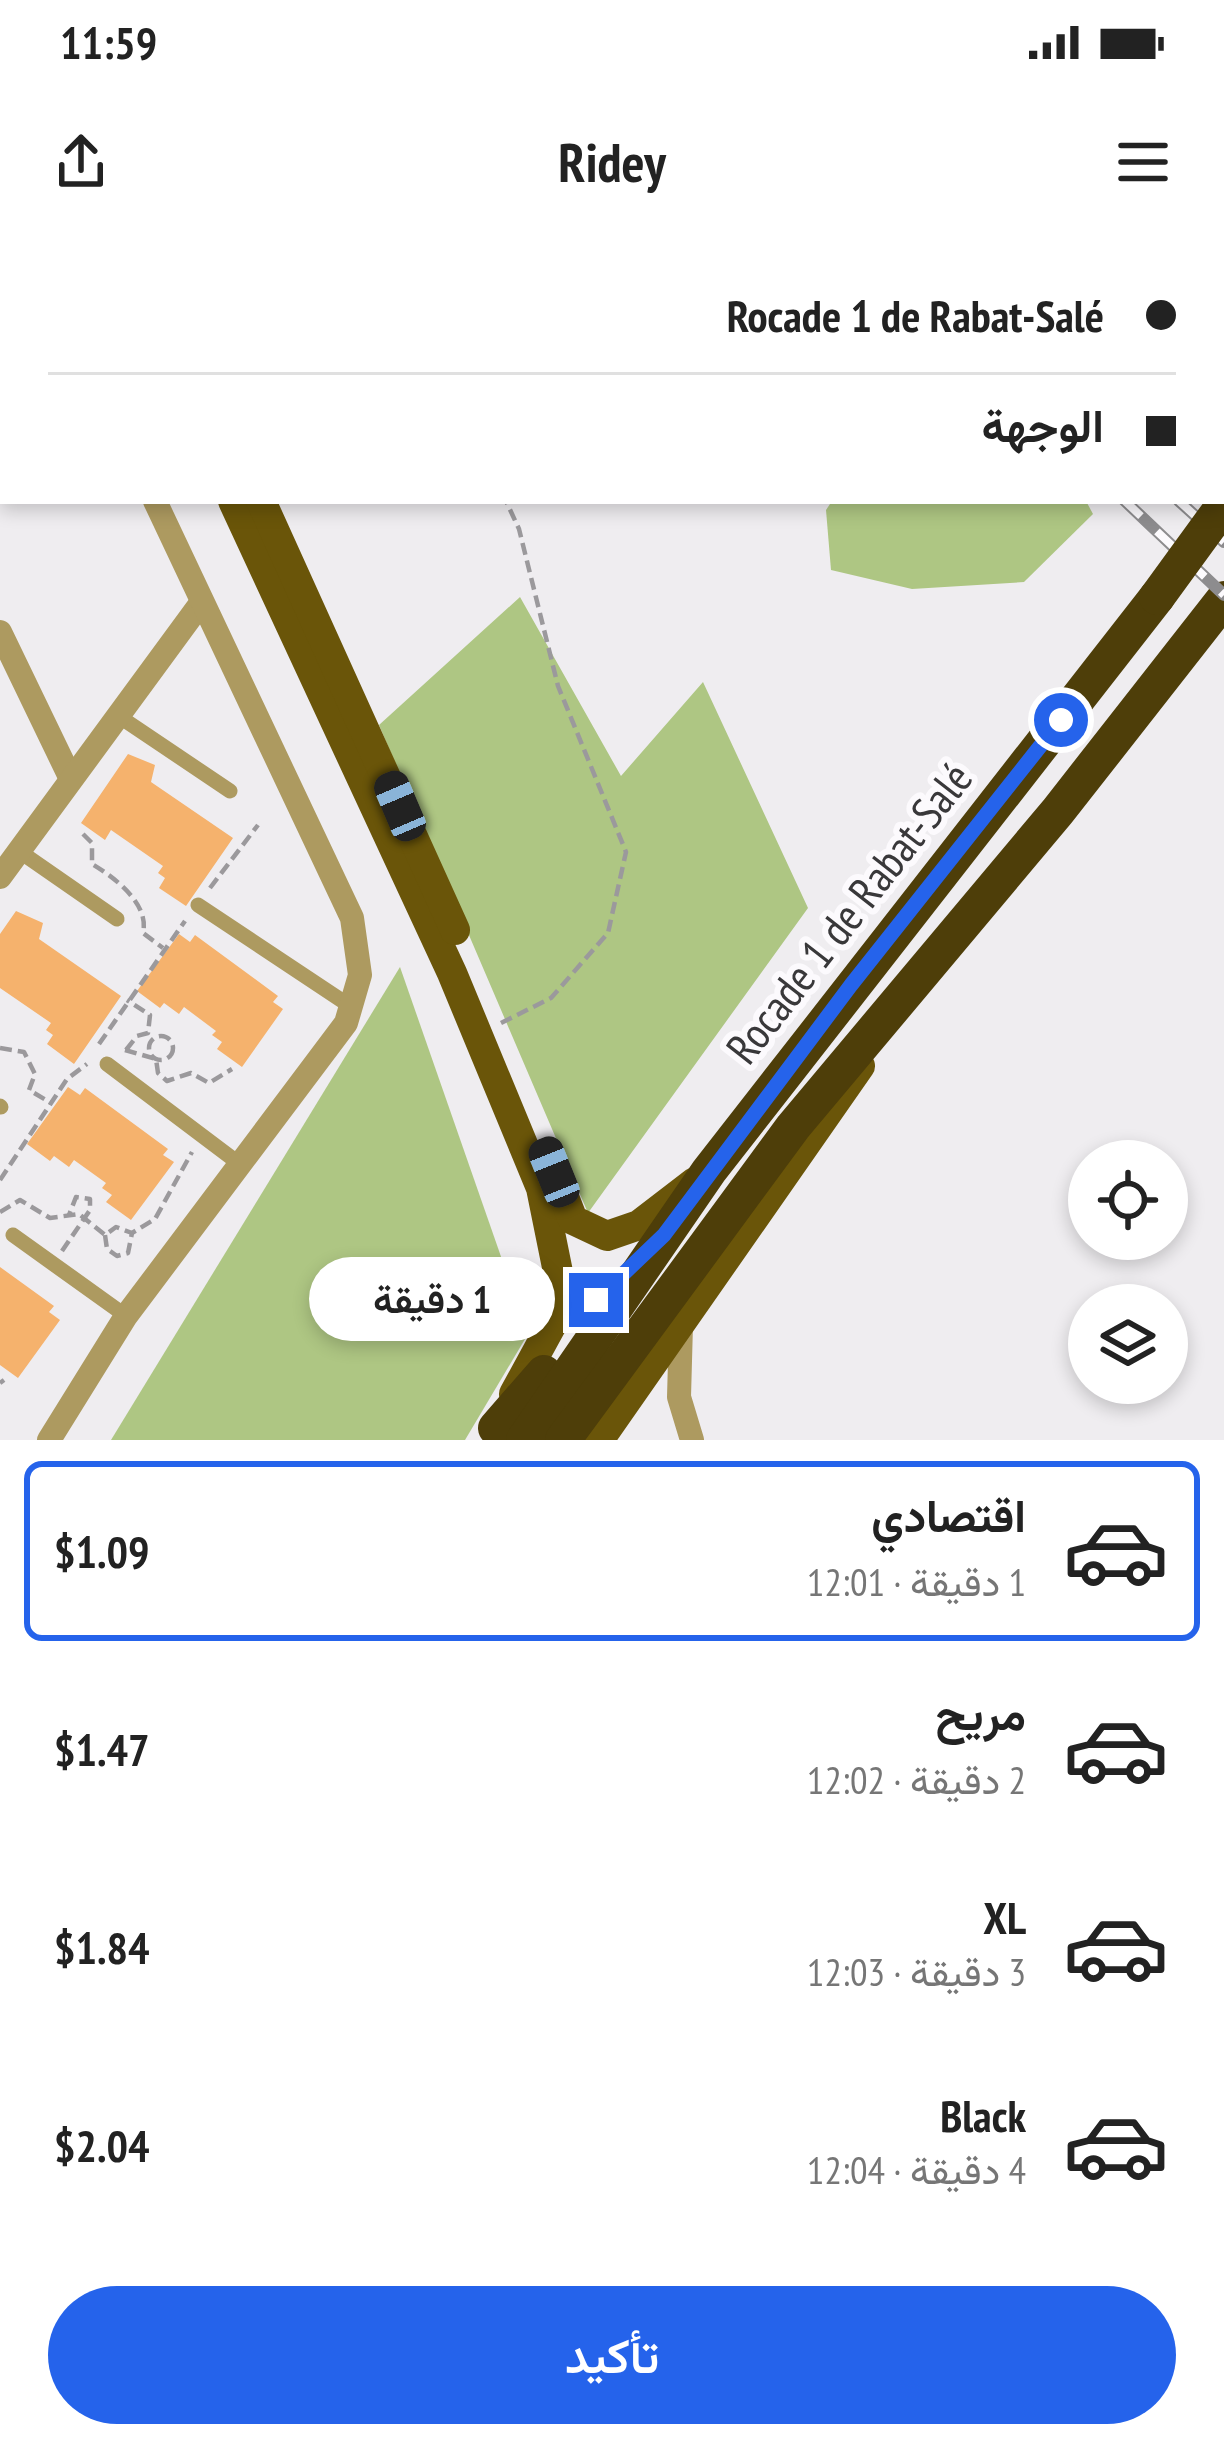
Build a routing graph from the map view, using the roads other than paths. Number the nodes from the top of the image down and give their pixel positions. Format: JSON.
{"nodes":[{"id":1,"x":156,"y":504,"type":"edge"},
{"id":2,"x":234,"y":504,"type":"edge"},
{"id":3,"x":262,"y":504,"type":"edge"},
{"id":4,"x":1224,"y":505,"type":"edge"},
{"id":5,"x":1224,"y":599,"type":"edge"},
{"id":6,"x":201,"y":603,"type":"junction"},
{"id":7,"x":0,"y":632,"type":"edge"},
{"id":8,"x":117,"y":715,"type":"junction"},
{"id":9,"x":70,"y":777,"type":"junction"},
{"id":10,"x":230,"y":791,"type":"dead end"},
{"id":11,"x":19,"y":851,"type":"junction"},
{"id":12,"x":0,"y":878,"type":"edge"},
{"id":13,"x":198,"y":905,"type":"road end"},
{"id":14,"x":117,"y":919,"type":"dead end"},
{"id":15,"x":353,"y":1008,"type":"junction"},
{"id":16,"x":895,"y":1009,"type":"junction"},
{"id":17,"x":107,"y":1064,"type":"road end"},
{"id":18,"x":241,"y":1166,"type":"junction"},
{"id":19,"x":710,"y":1171,"type":"junction"},
{"id":20,"x":13,"y":1235,"type":"dead end"},
{"id":21,"x":664,"y":1235,"type":"junction"},
{"id":22,"x":126,"y":1316,"type":"junction"},
{"id":23,"x":681,"y":1323,"type":"junction"},
{"id":24,"x":502,"y":1436,"type":"edge"},
{"id":25,"x":49,"y":1440,"type":"edge"},
{"id":26,"x":562,"y":1440,"type":"edge"},
{"id":27,"x":599,"y":1440,"type":"edge"},
{"id":28,"x":692,"y":1440,"type":"edge"}],
"edges":[{"from":1,"to":6,"type":"street"},
{"from":2,"to":24,"type":"main road"},
{"from":3,"to":19,"type":"main road"},
{"from":4,"to":19,"type":"highway","name":"Rocade 1 de Rabat-Salé","bridge":true},
{"from":5,"to":16,"type":"highway","name":"Rocade 1 de Rabat-Salé"},
{"from":6,"to":8,"type":"street"},
{"from":6,"to":15,"type":"street"},
{"from":7,"to":9,"type":"street"},
{"from":8,"to":9,"type":"street"},
{"from":8,"to":10,"type":"lane"},
{"from":9,"to":11,"type":"street"},
{"from":11,"to":12,"type":"street"},
{"from":11,"to":14,"type":"lane"},
{"from":13,"to":15,"type":"lane"},
{"from":15,"to":18,"type":"street"},
{"from":16,"to":23,"type":"main road"},
{"from":16,"to":26,"type":"highway","name":"Rocade 1 de Rabat-Salé"},
{"from":17,"to":18,"type":"lane"},
{"from":18,"to":22,"type":"street"},
{"from":19,"to":21,"type":"highway","name":"Rocade 1 de Rabat-Salé"},
{"from":20,"to":22,"type":"lane"},
{"from":21,"to":24,"type":"highway"},
{"from":21,"to":24,"type":"highway","name":"Rocade 1 de Rabat-Salé"},
{"from":22,"to":25,"type":"street"},
{"from":23,"to":27,"type":"main road"},
{"from":23,"to":28,"type":"street"}]}
